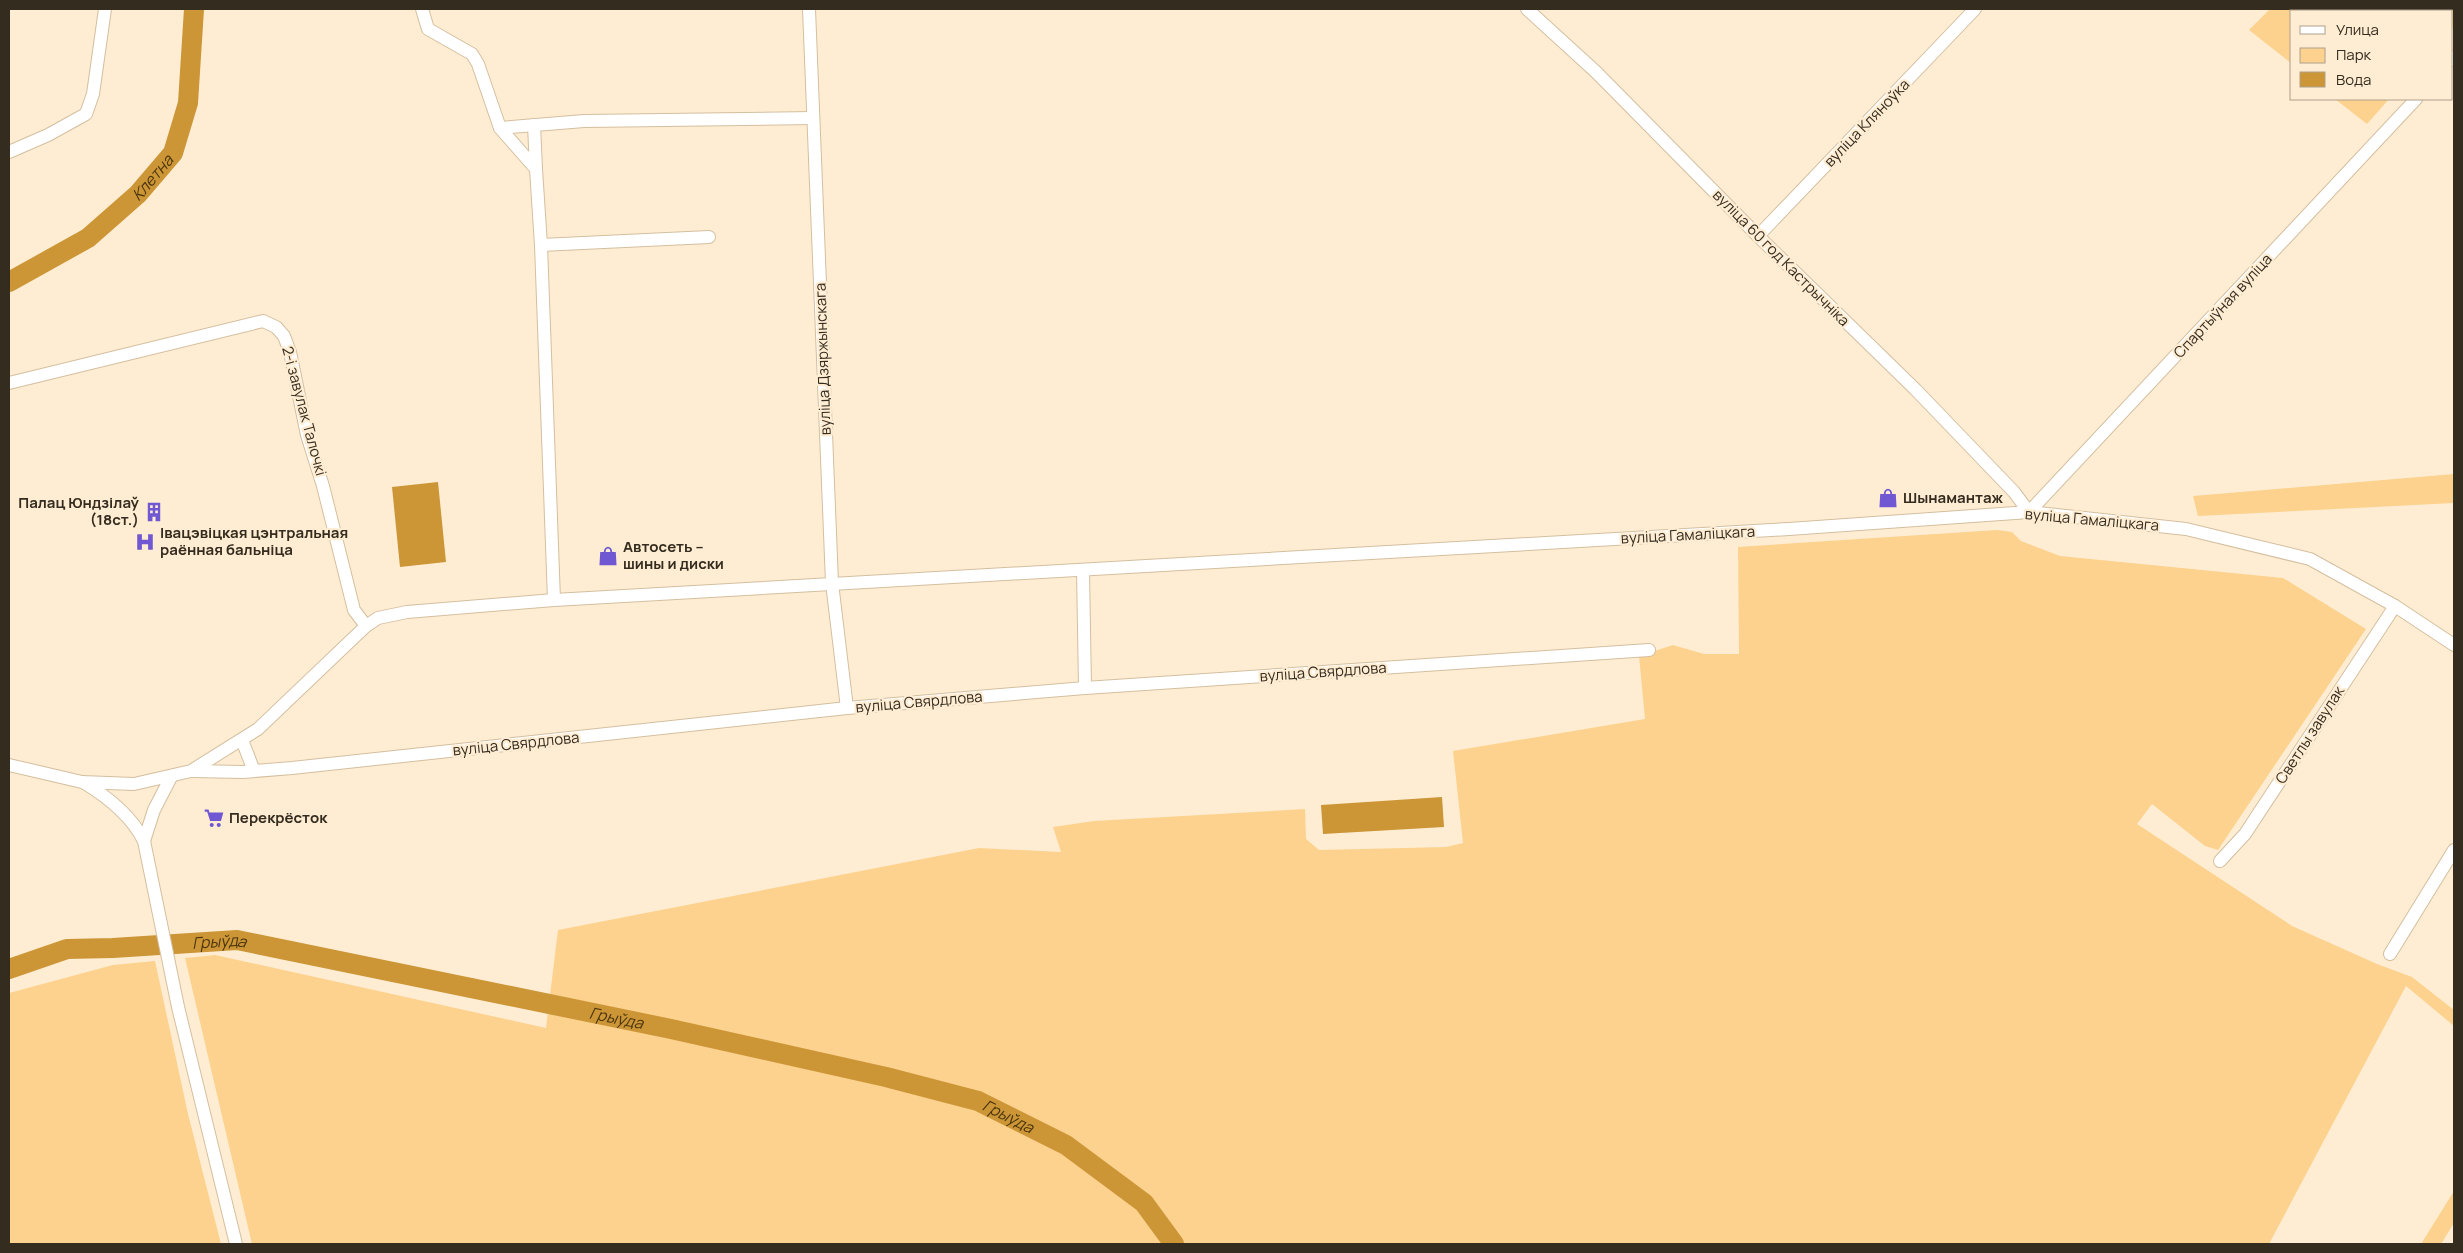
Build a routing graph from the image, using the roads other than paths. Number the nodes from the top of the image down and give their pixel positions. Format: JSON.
{"nodes":[{"id":1,"x":105,"y":9,"type":"edge"},
{"id":2,"x":422,"y":9,"type":"edge"},
{"id":3,"x":809,"y":9,"type":"edge"},
{"id":4,"x":1527,"y":9,"type":"edge"},
{"id":5,"x":1975,"y":9,"type":"edge"},
{"id":6,"x":2415,"y":100,"type":"edge"},
{"id":7,"x":813,"y":118,"type":"junction"},
{"id":8,"x":534,"y":125,"type":"junction"},
{"id":9,"x":500,"y":128,"type":"junction"},
{"id":10,"x":9,"y":152,"type":"edge"},
{"id":11,"x":536,"y":169,"type":"junction"},
{"id":12,"x":1758,"y":236,"type":"junction"},
{"id":13,"x":709,"y":238,"type":"dead end"},
{"id":14,"x":541,"y":245,"type":"junction"},
{"id":15,"x":9,"y":382,"type":"edge"},
{"id":16,"x":2029,"y":512,"type":"junction"},
{"id":17,"x":1493,"y":546,"type":"joint"},
{"id":18,"x":1083,"y":570,"type":"junction"},
{"id":19,"x":832,"y":583,"type":"junction"},
{"id":20,"x":554,"y":600,"type":"junction"},
{"id":21,"x":2395,"y":606,"type":"junction"},
{"id":22,"x":366,"y":626,"type":"junction"},
{"id":23,"x":2454,"y":645,"type":"edge"},
{"id":24,"x":1649,"y":650,"type":"dead end"},
{"id":25,"x":1085,"y":688,"type":"junction"},
{"id":26,"x":847,"y":708,"type":"junction"},
{"id":27,"x":242,"y":740,"type":"junction"},
{"id":28,"x":9,"y":765,"type":"edge"},
{"id":29,"x":191,"y":770,"type":"junction"},
{"id":30,"x":254,"y":771,"type":"junction"},
{"id":31,"x":171,"y":777,"type":"junction"},
{"id":32,"x":82,"y":782,"type":"junction"},
{"id":33,"x":144,"y":842,"type":"junction"},
{"id":34,"x":2454,"y":850,"type":"edge"},
{"id":35,"x":2220,"y":860,"type":"dead end"},
{"id":36,"x":2390,"y":954,"type":"dead end"},
{"id":37,"x":236,"y":1244,"type":"edge"}],
"edges":[{"from":1,"to":10,"type":"street"},
{"from":2,"to":9,"type":"street"},
{"from":3,"to":7,"type":"street","name":"вуліца Дзяржынскага"},
{"from":4,"to":12,"type":"street","name":"вуліца 60 год Кастрычніка"},
{"from":5,"to":12,"type":"street","name":"вуліца Кляноўка"},
{"from":6,"to":16,"type":"street","name":"Спартыўная вуліца"},
{"from":7,"to":8,"type":"street"},
{"from":7,"to":19,"type":"street","name":"вуліца Дзяржынскага"},
{"from":8,"to":9,"type":"street"},
{"from":8,"to":11,"type":"street"},
{"from":9,"to":11,"type":"street"},
{"from":11,"to":14,"type":"street"},
{"from":12,"to":16,"type":"street","name":"вуліца 60 год Кастрычніка"},
{"from":13,"to":14,"type":"street"},
{"from":14,"to":20,"type":"street"},
{"from":15,"to":22,"type":"street","name":"2-і завулак Талочкі"},
{"from":16,"to":17,"type":"street","name":"вуліца Гамаліцкага"},
{"from":16,"to":21,"type":"street","name":"вуліца Гамаліцкага"},
{"from":17,"to":18,"type":"street","name":"вуліца Свярдлова"},
{"from":18,"to":19,"type":"street","name":"вуліца Свярдлова"},
{"from":18,"to":25,"type":"street"},
{"from":19,"to":20,"type":"street","name":"вуліца Свярдлова"},
{"from":19,"to":26,"type":"street","name":"вуліца Дзяржынскага"},
{"from":20,"to":22,"type":"street","name":"вуліца Свярдлова"},
{"from":21,"to":23,"type":"street","name":"вуліца Гамаліцкага"},
{"from":21,"to":35,"type":"street","name":"Светлы завулак"},
{"from":22,"to":27,"type":"street","name":"вуліца Свярдлова"},
{"from":24,"to":25,"type":"street","name":"вуліца Свярдлова"},
{"from":25,"to":26,"type":"street","name":"вуліца Свярдлова"},
{"from":26,"to":30,"type":"street","name":"вуліца Свярдлова"},
{"from":27,"to":29,"type":"street","name":"вуліца Свярдлова"},
{"from":27,"to":30,"type":"street"},
{"from":28,"to":32,"type":"street"},
{"from":29,"to":30,"type":"street","name":"вуліца Свярдлова"},
{"from":29,"to":31,"type":"street","name":"вуліца Свярдлова"},
{"from":31,"to":32,"type":"street","name":"вуліца Свярдлова"},
{"from":31,"to":33,"type":"street"},
{"from":32,"to":33,"type":"street"},
{"from":33,"to":37,"type":"street"},
{"from":34,"to":36,"type":"street"}]}
